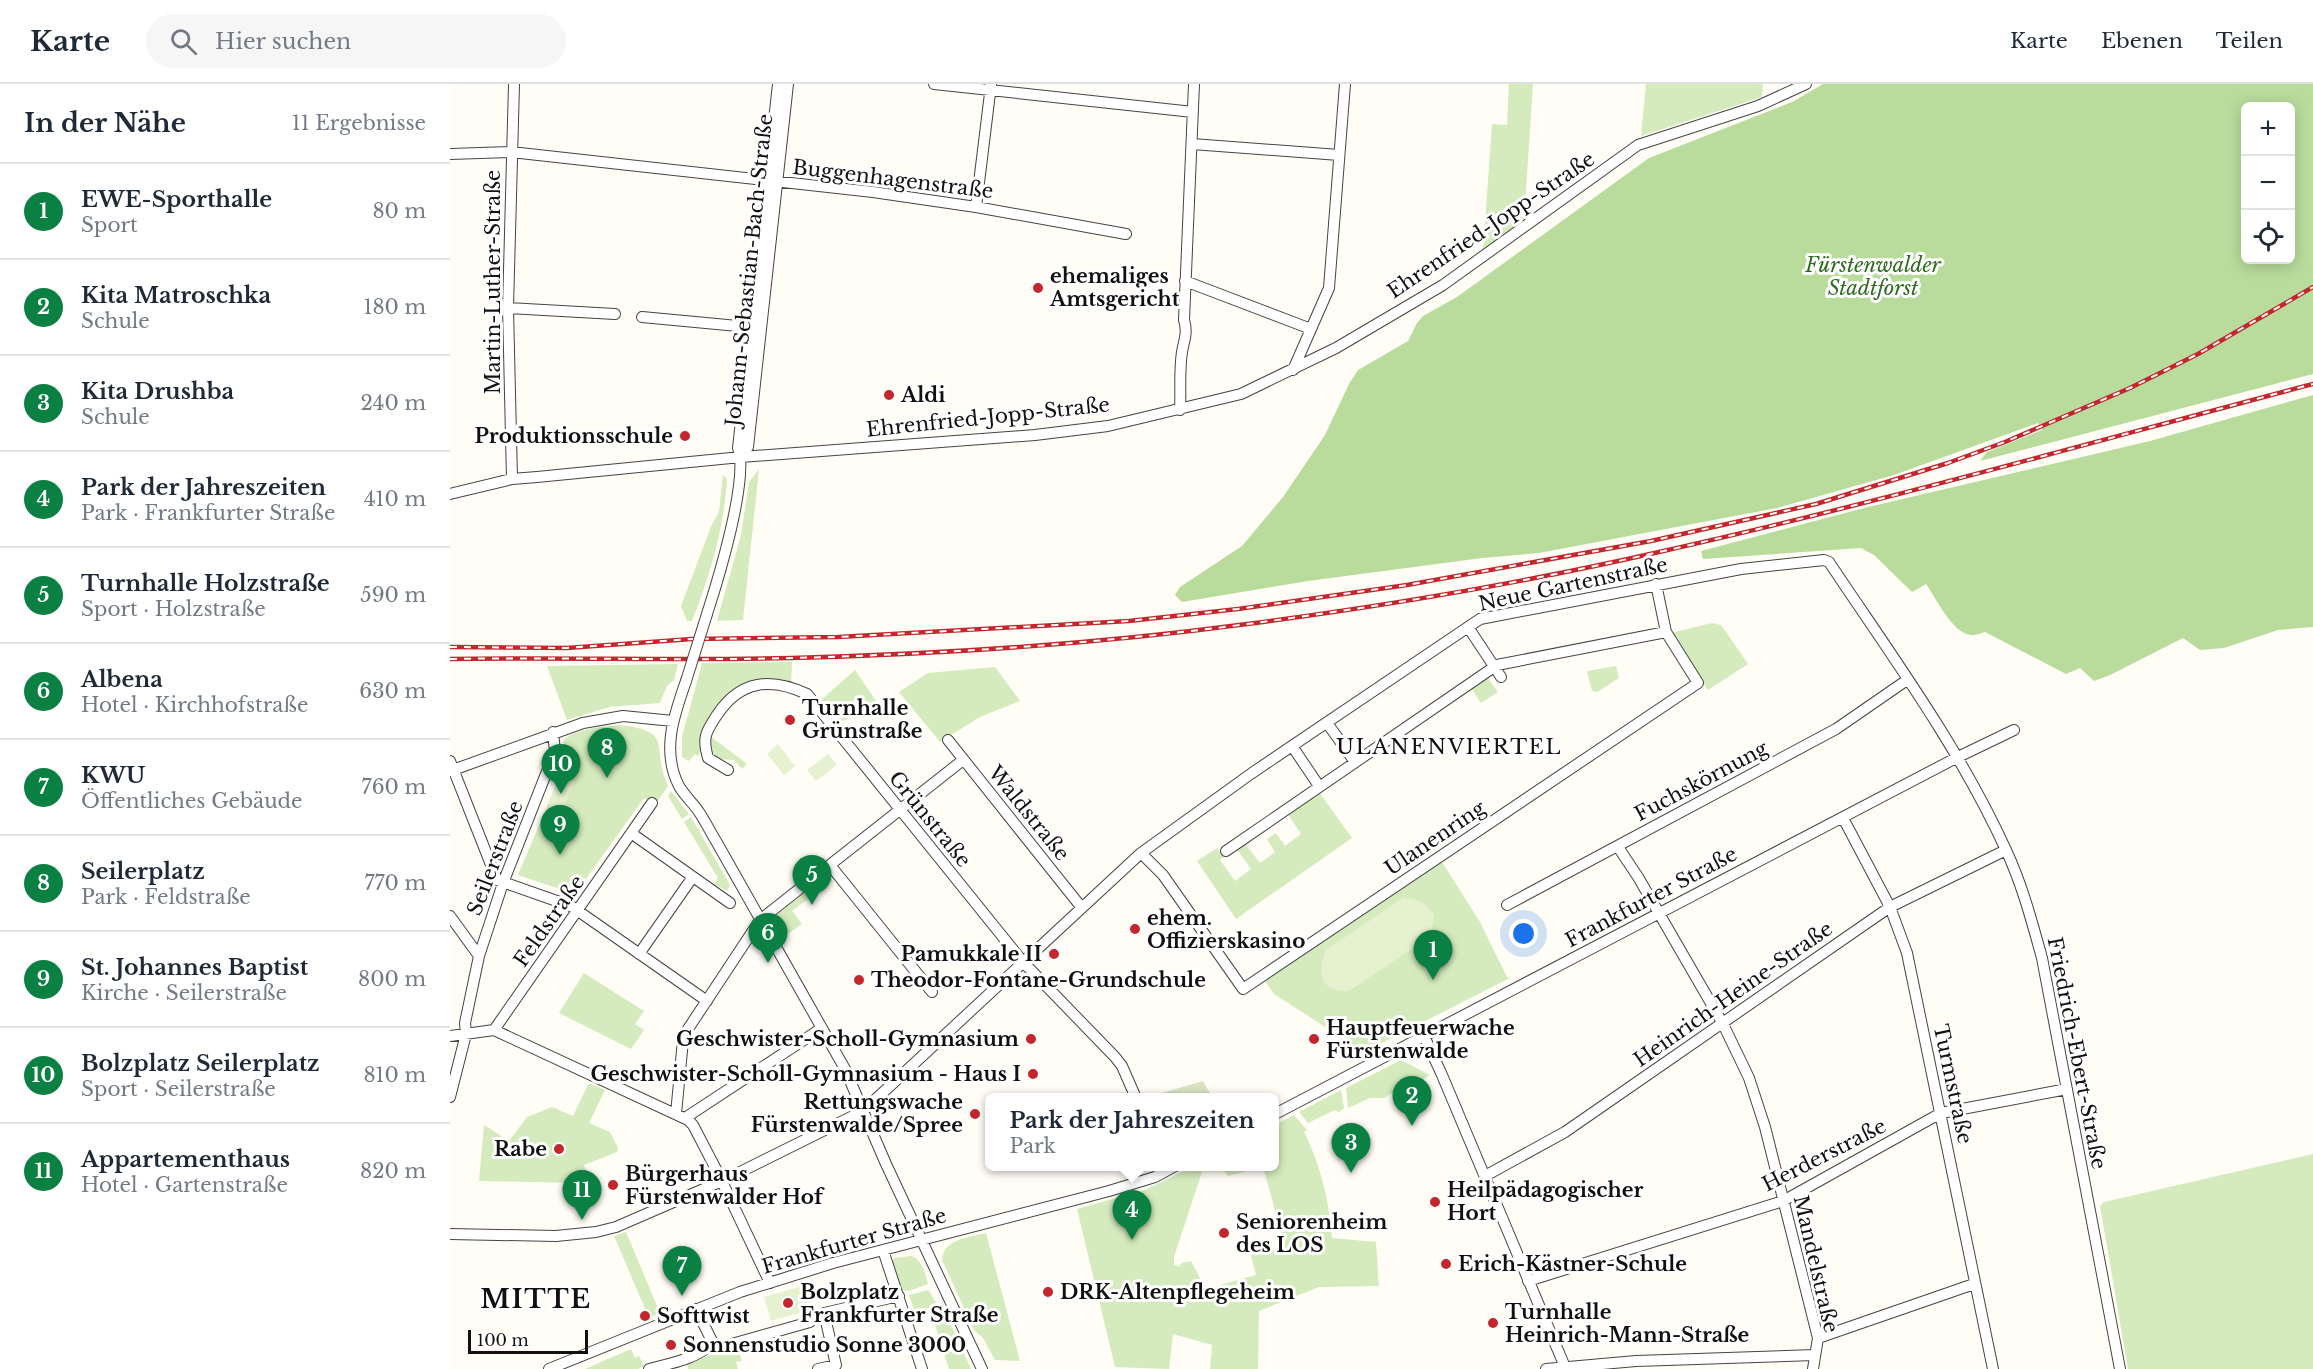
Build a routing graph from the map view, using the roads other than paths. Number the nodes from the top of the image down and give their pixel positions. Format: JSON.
{"nodes":[{"id":1,"x":514,"y":84,"type":"edge"},
{"id":2,"x":778,"y":84,"type":"edge"},
{"id":3,"x":788,"y":84,"type":"edge"},
{"id":4,"x":934,"y":84,"type":"edge"},
{"id":5,"x":1194,"y":84,"type":"edge"},
{"id":6,"x":1345,"y":84,"type":"edge"},
{"id":7,"x":1806,"y":84,"type":"edge"},
{"id":8,"x":990,"y":87,"type":"edge"},
{"id":9,"x":1193,"y":112,"type":"junction"},
{"id":10,"x":1192,"y":144,"type":"junction"},
{"id":11,"x":511,"y":152,"type":"junction"},
{"id":12,"x":450,"y":154,"type":"edge"},
{"id":13,"x":1339,"y":155,"type":"junction"},
{"id":14,"x":772,"y":181,"type":"junction"},
{"id":15,"x":976,"y":207,"type":"junction"},
{"id":16,"x":1126,"y":234,"type":"dead end"},
{"id":17,"x":1185,"y":280,"type":"junction"},
{"id":18,"x":508,"y":308,"type":"junction"},
{"id":19,"x":615,"y":314,"type":"dead end"},
{"id":20,"x":642,"y":317,"type":"dead end"},
{"id":21,"x":756,"y":327,"type":"junction"},
{"id":22,"x":1311,"y":329,"type":"junction"},
{"id":23,"x":1293,"y":370,"type":"junction"},
{"id":24,"x":1180,"y":410,"type":"junction"},
{"id":25,"x":741,"y":457,"type":"junction"},
{"id":26,"x":512,"y":479,"type":"junction"},
{"id":27,"x":450,"y":494,"type":"edge"},
{"id":28,"x":1656,"y":584,"type":"junction"},
{"id":29,"x":1468,"y":627,"type":"junction"},
{"id":30,"x":1666,"y":632,"type":"junction"},
{"id":31,"x":1494,"y":667,"type":"junction"},
{"id":32,"x":1501,"y":677,"type":"dead end"},
{"id":33,"x":1907,"y":680,"type":"junction"},
{"id":34,"x":673,"y":721,"type":"junction"},
{"id":35,"x":1328,"y":723,"type":"junction"},
{"id":36,"x":2014,"y":730,"type":"dead end"},
{"id":37,"x":553,"y":732,"type":"junction"},
{"id":38,"x":948,"y":740,"type":"dead end"},
{"id":39,"x":1292,"y":746,"type":"junction"},
{"id":40,"x":1958,"y":757,"type":"junction"},
{"id":41,"x":963,"y":759,"type":"junction"},
{"id":42,"x":1355,"y":762,"type":"junction"},
{"id":43,"x":451,"y":767,"type":"edge"},
{"id":44,"x":728,"y":770,"type":"dead end"},
{"id":45,"x":1319,"y":786,"type":"junction"},
{"id":46,"x":652,"y":803,"type":"dead end"},
{"id":47,"x":900,"y":810,"type":"junction"},
{"id":48,"x":1843,"y":818,"type":"junction"},
{"id":49,"x":631,"y":833,"type":"junction"},
{"id":50,"x":1618,"y":847,"type":"junction"},
{"id":51,"x":2006,"y":850,"type":"junction"},
{"id":52,"x":1226,"y":851,"type":"dead end"},
{"id":53,"x":1141,"y":853,"type":"junction"},
{"id":54,"x":830,"y":865,"type":"junction"},
{"id":55,"x":692,"y":878,"type":"junction"},
{"id":56,"x":504,"y":883,"type":"junction"},
{"id":57,"x":730,"y":903,"type":"dead end"},
{"id":58,"x":1507,"y":905,"type":"dead end"},
{"id":59,"x":1890,"y":907,"type":"junction"},
{"id":60,"x":1082,"y":908,"type":"junction"},
{"id":61,"x":578,"y":911,"type":"junction"},
{"id":62,"x":1658,"y":914,"type":"junction"},
{"id":63,"x":450,"y":916,"type":"edge"},
{"id":64,"x":760,"y":920,"type":"junction"},
{"id":65,"x":639,"y":954,"type":"junction"},
{"id":66,"x":479,"y":956,"type":"junction"},
{"id":67,"x":1023,"y":962,"type":"junction"},
{"id":68,"x":932,"y":992,"type":"dead end"},
{"id":69,"x":707,"y":1001,"type":"junction"},
{"id":70,"x":1723,"y":1024,"type":"junction"},
{"id":71,"x":822,"y":1028,"type":"junction"},
{"id":72,"x":494,"y":1030,"type":"junction"},
{"id":73,"x":466,"y":1034,"type":"junction"},
{"id":74,"x":450,"y":1036,"type":"edge"},
{"id":75,"x":1424,"y":1036,"type":"junction"},
{"id":76,"x":2067,"y":1089,"type":"junction"},
{"id":77,"x":1134,"y":1093,"type":"edge"},
{"id":78,"x":450,"y":1097,"type":"edge"},
{"id":79,"x":863,"y":1111,"type":"junction"},
{"id":80,"x":1279,"y":1112,"type":"edge"},
{"id":81,"x":1941,"y":1113,"type":"junction"},
{"id":82,"x":680,"y":1116,"type":"junction"},
{"id":83,"x":1164,"y":1171,"type":"edge"},
{"id":84,"x":1485,"y":1176,"type":"junction"},
{"id":85,"x":722,"y":1181,"type":"junction"},
{"id":86,"x":1783,"y":1201,"type":"junction"},
{"id":87,"x":450,"y":1234,"type":"edge"},
{"id":88,"x":922,"y":1240,"type":"junction"},
{"id":89,"x":884,"y":1250,"type":"junction"},
{"id":90,"x":1528,"y":1281,"type":"junction"},
{"id":91,"x":770,"y":1283,"type":"junction"},
{"id":92,"x":1974,"y":1284,"type":"junction"},
{"id":93,"x":899,"y":1296,"type":"junction"},
{"id":94,"x":696,"y":1309,"type":"junction"},
{"id":95,"x":810,"y":1322,"type":"dead end"},
{"id":96,"x":1818,"y":1338,"type":"junction"},
{"id":97,"x":713,"y":1343,"type":"junction"},
{"id":98,"x":1815,"y":1355,"type":"junction"},
{"id":99,"x":1565,"y":1366,"type":"junction"},
{"id":100,"x":549,"y":1369,"type":"edge"},
{"id":101,"x":650,"y":1369,"type":"edge"},
{"id":102,"x":818,"y":1369,"type":"edge"},
{"id":103,"x":922,"y":1369,"type":"edge"},
{"id":104,"x":982,"y":1369,"type":"edge"},
{"id":105,"x":1545,"y":1369,"type":"edge"},
{"id":106,"x":1813,"y":1369,"type":"edge"},
{"id":107,"x":1993,"y":1369,"type":"edge"},
{"id":108,"x":2120,"y":1369,"type":"edge"}],
"edges":[{"from":1,"to":11,"type":"street","name":"Martin-Luther-Straße"},
{"from":2,"to":14,"type":"street","name":"Johann-Sebastian-Bach-Straße"},
{"from":3,"to":14,"type":"street","name":"Johann-Sebastian-Bach-Straße"},
{"from":4,"to":8,"type":"street"},
{"from":5,"to":9,"type":"street"},
{"from":6,"to":13,"type":"street"},
{"from":7,"to":23,"type":"street","name":"Ehrenfried-Jopp-Straße"},
{"from":8,"to":9,"type":"street"},
{"from":8,"to":15,"type":"street"},
{"from":9,"to":10,"type":"street"},
{"from":10,"to":13,"type":"street"},
{"from":10,"to":17,"type":"street"},
{"from":11,"to":12,"type":"street","name":"Buggenhagenstraße"},
{"from":11,"to":14,"type":"street","name":"Buggenhagenstraße"},
{"from":11,"to":18,"type":"street","name":"Martin-Luther-Straße"},
{"from":13,"to":22,"type":"street"},
{"from":14,"to":15,"type":"street","name":"Buggenhagenstraße"},
{"from":14,"to":21,"type":"street","name":"Johann-Sebastian-Bach-Straße"},
{"from":15,"to":16,"type":"street","name":"Buggenhagenstraße"},
{"from":17,"to":22,"type":"street"},
{"from":17,"to":24,"type":"street"},
{"from":18,"to":19,"type":"street"},
{"from":18,"to":26,"type":"street","name":"Martin-Luther-Straße"},
{"from":20,"to":21,"type":"street"},
{"from":21,"to":25,"type":"street","name":"Johann-Sebastian-Bach-Straße"},
{"from":22,"to":23,"type":"street"},
{"from":23,"to":24,"type":"street","name":"Ehrenfried-Jopp-Straße"},
{"from":24,"to":25,"type":"street","name":"Ehrenfried-Jopp-Straße"},
{"from":25,"to":26,"type":"street","name":"Ehrenfried-Jopp-Straße"},
{"from":25,"to":34,"type":"street","name":"Johann-Sebastian-Bach-Straße","bridge":true},
{"from":26,"to":27,"type":"street","name":"Ehrenfried-Jopp-Straße"},
{"from":28,"to":29,"type":"street","name":"Neue Gartenstraße"},
{"from":28,"to":30,"type":"street","name":"Ulanenring"},
{"from":28,"to":33,"type":"street","name":"Neue Gartenstraße"},
{"from":29,"to":31,"type":"street"},
{"from":29,"to":35,"type":"street","name":"Neue Gartenstraße"},
{"from":30,"to":31,"type":"street"},
{"from":30,"to":53,"type":"street","name":"Ulanenring"},
{"from":31,"to":32,"type":"street"},
{"from":31,"to":42,"type":"street"},
{"from":33,"to":40,"type":"street","name":"Neue Gartenstraße"},
{"from":33,"to":50,"type":"street","name":"Fuchskörnung"},
{"from":34,"to":37,"type":"street"},
{"from":34,"to":64,"type":"street","name":"Johann-Sebastian-Bach-Straße"},
{"from":35,"to":39,"type":"street","name":"Neue Gartenstraße"},
{"from":35,"to":42,"type":"street"},
{"from":36,"to":40,"type":"street","name":"Frankfurter Straße"},
{"from":37,"to":43,"type":"street"},
{"from":37,"to":56,"type":"street","name":"Seilerstraße"},
{"from":38,"to":41,"type":"street","name":"Waldstraße"},
{"from":39,"to":45,"type":"street"},
{"from":39,"to":53,"type":"street","name":"Neue Gartenstraße"},
{"from":40,"to":48,"type":"street","name":"Frankfurter Straße"},
{"from":40,"to":51,"type":"street","name":"Friedrich-Ebert-Straße"},
{"from":41,"to":47,"type":"street"},
{"from":41,"to":60,"type":"street","name":"Waldstraße"},
{"from":42,"to":45,"type":"street"},
{"from":43,"to":56,"type":"street"},
{"from":44,"to":47,"type":"street","name":"Grünstraße"},
{"from":45,"to":52,"type":"street"},
{"from":46,"to":49,"type":"street","name":"Feldstraße"},
{"from":47,"to":54,"type":"street"},
{"from":47,"to":67,"type":"street","name":"Grünstraße"},
{"from":48,"to":59,"type":"street","name":"Turmstraße"},
{"from":48,"to":62,"type":"street","name":"Frankfurter Straße"},
{"from":49,"to":55,"type":"street"},
{"from":49,"to":61,"type":"street","name":"Feldstraße"},
{"from":50,"to":58,"type":"street","name":"Fuchskörnung"},
{"from":50,"to":62,"type":"street","name":"Mandelstraße"},
{"from":51,"to":59,"type":"street","name":"Heinrich-Heine-Straße"},
{"from":51,"to":76,"type":"street","name":"Friedrich-Ebert-Straße"},
{"from":53,"to":60,"type":"street","name":"Neue Gartenstraße"},
{"from":54,"to":64,"type":"street"},
{"from":54,"to":68,"type":"street"},
{"from":55,"to":57,"type":"street"},
{"from":55,"to":65,"type":"street"},
{"from":56,"to":61,"type":"street"},
{"from":56,"to":66,"type":"street","name":"Seilerstraße"},
{"from":59,"to":70,"type":"street","name":"Heinrich-Heine-Straße"},
{"from":59,"to":81,"type":"street","name":"Turmstraße"},
{"from":60,"to":67,"type":"street","name":"Neue Gartenstraße"},
{"from":61,"to":65,"type":"street"},
{"from":61,"to":72,"type":"street","name":"Feldstraße"},
{"from":62,"to":70,"type":"street","name":"Mandelstraße"},
{"from":62,"to":75,"type":"street","name":"Frankfurter Straße"},
{"from":63,"to":66,"type":"street"},
{"from":64,"to":69,"type":"street"},
{"from":64,"to":71,"type":"street","name":"Johann-Sebastian-Bach-Straße"},
{"from":65,"to":69,"type":"street"},
{"from":66,"to":73,"type":"street","name":"Seilerstraße"},
{"from":67,"to":77,"type":"street","name":"Grünstraße"},
{"from":67,"to":79,"type":"street","name":"Neue Gartenstraße"},
{"from":69,"to":82,"type":"street"},
{"from":70,"to":84,"type":"street","name":"Heinrich-Heine-Straße"},
{"from":70,"to":86,"type":"street","name":"Mandelstraße"},
{"from":71,"to":79,"type":"street","name":"Johann-Sebastian-Bach-Straße"},
{"from":71,"to":82,"type":"street"},
{"from":72,"to":73,"type":"street"},
{"from":72,"to":82,"type":"street"},
{"from":73,"to":74,"type":"street"},
{"from":73,"to":78,"type":"street"},
{"from":75,"to":80,"type":"street","name":"Frankfurter Straße"},
{"from":75,"to":84,"type":"street"},
{"from":76,"to":81,"type":"street","name":"Herderstraße"},
{"from":76,"to":108,"type":"street","name":"Friedrich-Ebert-Straße"},
{"from":79,"to":85,"type":"street","name":"Neue Gartenstraße"},
{"from":79,"to":88,"type":"street","name":"Johann-Sebastian-Bach-Straße"},
{"from":81,"to":86,"type":"street","name":"Herderstraße"},
{"from":81,"to":92,"type":"street","name":"Turmstraße"},
{"from":82,"to":85,"type":"street"},
{"from":83,"to":88,"type":"street","name":"Frankfurter Straße"},
{"from":84,"to":90,"type":"street"},
{"from":85,"to":87,"type":"street","name":"Neue Gartenstraße"},
{"from":85,"to":91,"type":"street"},
{"from":86,"to":90,"type":"street","name":"Herderstraße"},
{"from":86,"to":96,"type":"street","name":"Mandelstraße"},
{"from":88,"to":89,"type":"street","name":"Frankfurter Straße"},
{"from":88,"to":104,"type":"street","name":"Johann-Sebastian-Bach-Straße"},
{"from":89,"to":91,"type":"street","name":"Frankfurter Straße"},
{"from":89,"to":93,"type":"street"},
{"from":90,"to":99,"type":"street"},
{"from":91,"to":94,"type":"street","name":"Frankfurter Straße"},
{"from":92,"to":96,"type":"street"},
{"from":92,"to":107,"type":"street","name":"Turmstraße"},
{"from":93,"to":102,"type":"street"},
{"from":93,"to":103,"type":"street"},
{"from":94,"to":97,"type":"street"},
{"from":94,"to":100,"type":"street","name":"Frankfurter Straße"},
{"from":95,"to":97,"type":"street"},
{"from":96,"to":98,"type":"street","name":"Mandelstraße"},
{"from":97,"to":101,"type":"street"},
{"from":98,"to":99,"type":"street"},
{"from":98,"to":106,"type":"street","name":"Mandelstraße"},
{"from":99,"to":105,"type":"street"}]}
